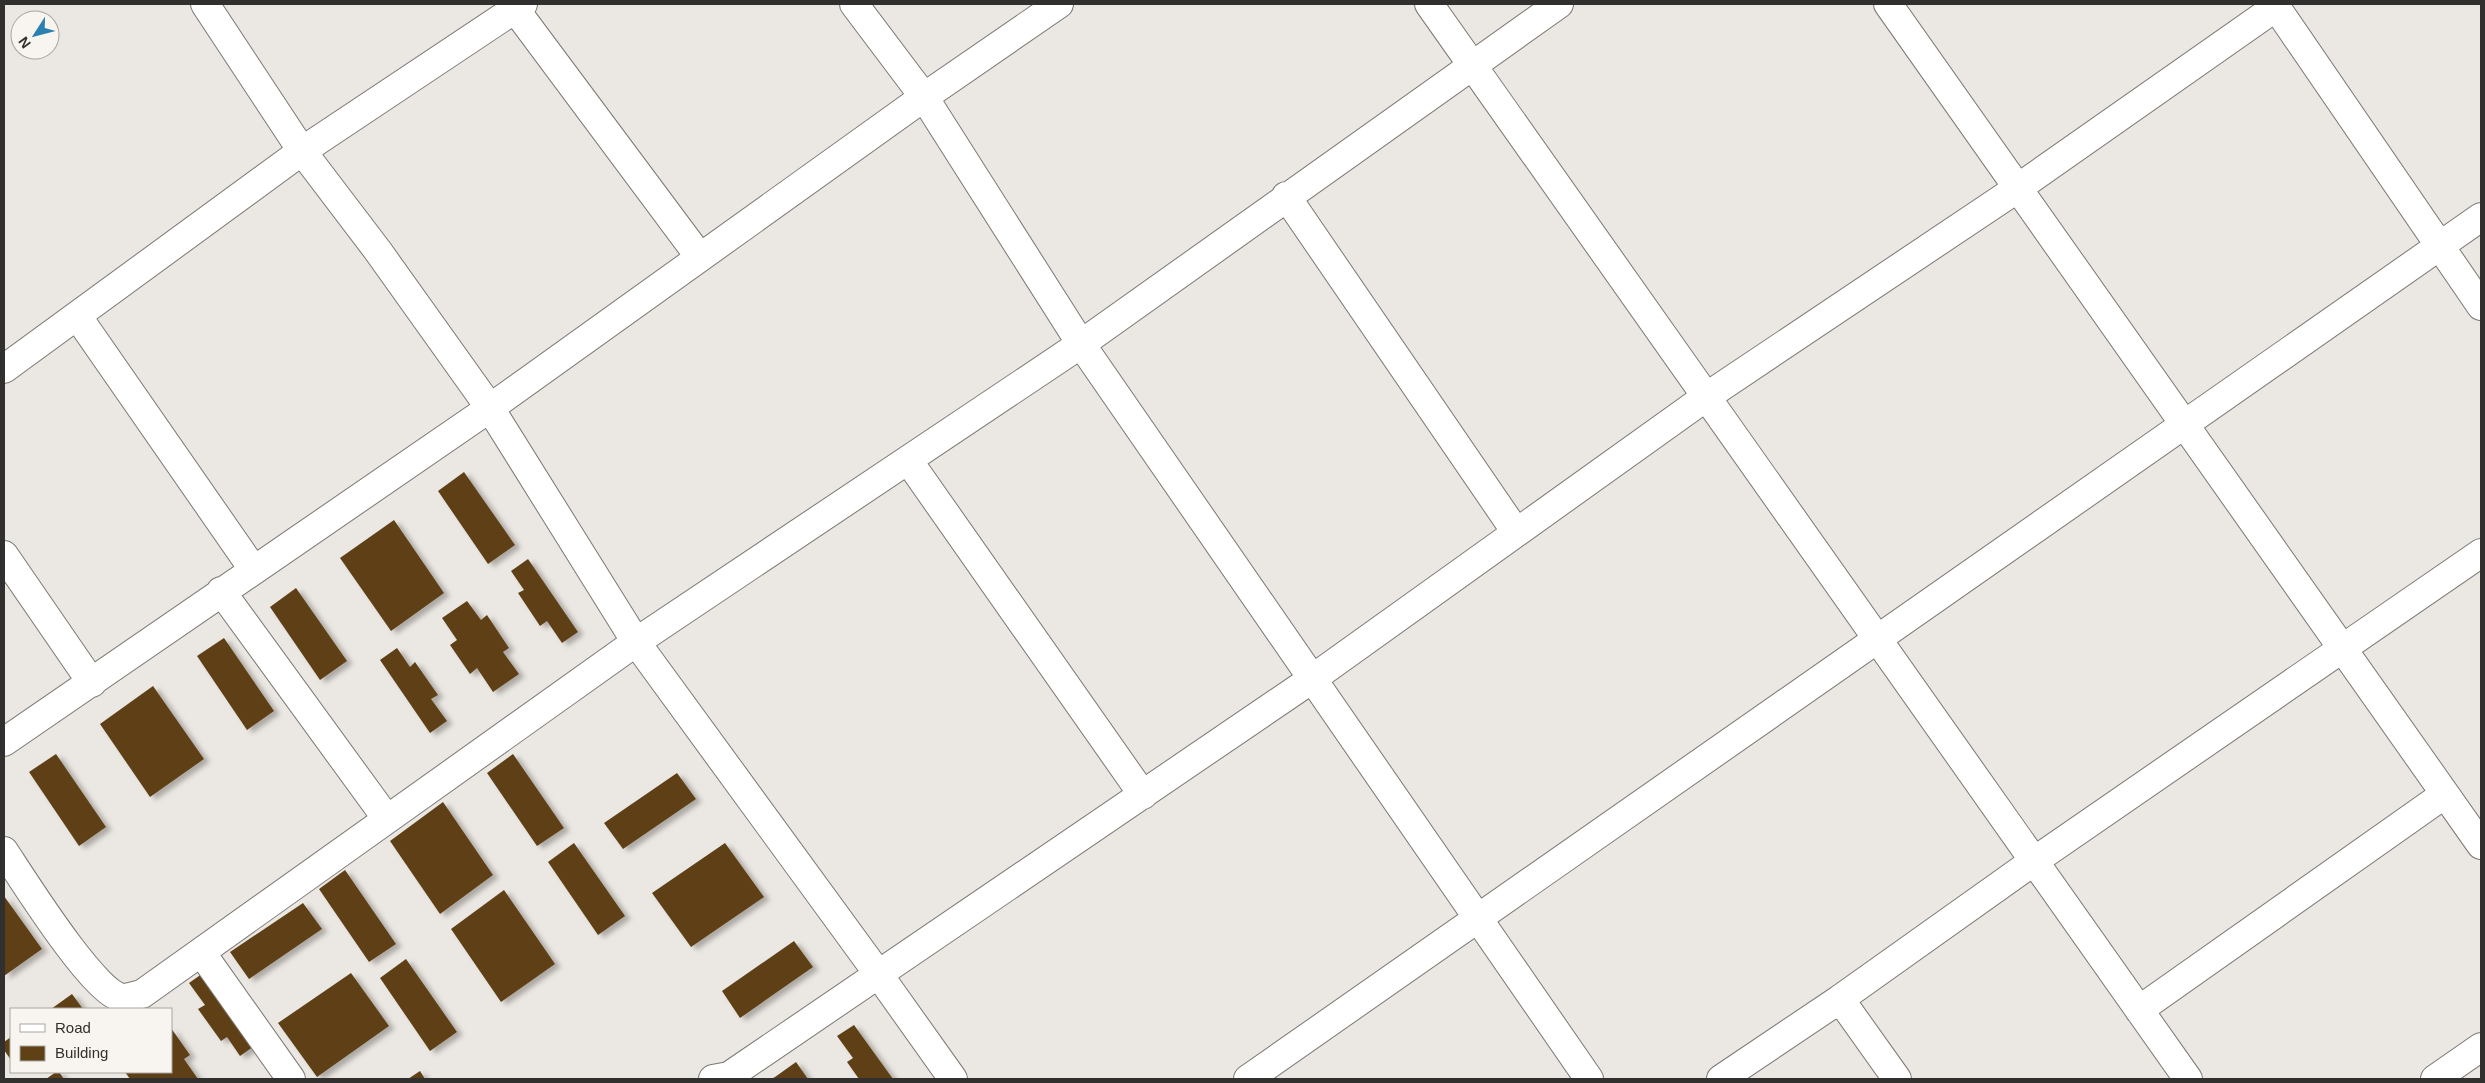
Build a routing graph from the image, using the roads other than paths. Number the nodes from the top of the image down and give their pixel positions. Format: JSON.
{"nodes":[{"id":1,"x":205,"y":4,"type":"edge"},
{"id":2,"x":854,"y":4,"type":"edge"},
{"id":3,"x":1059,"y":4,"type":"edge"},
{"id":4,"x":1429,"y":4,"type":"edge"},
{"id":5,"x":1559,"y":4,"type":"edge"},
{"id":6,"x":1888,"y":4,"type":"edge"},
{"id":7,"x":2275,"y":5,"type":"edge"},
{"id":8,"x":519,"y":6,"type":"edge"},
{"id":9,"x":1472,"y":64,"type":"junction"},
{"id":10,"x":924,"y":97,"type":"junction"},
{"id":11,"x":302,"y":151,"type":"junction"},
{"id":12,"x":2018,"y":188,"type":"junction"},
{"id":13,"x":1286,"y":196,"type":"junction"},
{"id":14,"x":2481,"y":218,"type":"edge"},
{"id":15,"x":2440,"y":247,"type":"junction"},
{"id":16,"x":700,"y":256,"type":"junction"},
{"id":17,"x":2481,"y":306,"type":"edge"},
{"id":18,"x":78,"y":317,"type":"junction"},
{"id":19,"x":1081,"y":344,"type":"junction"},
{"id":20,"x":4,"y":369,"type":"edge"},
{"id":21,"x":1706,"y":397,"type":"junction"},
{"id":22,"x":490,"y":408,"type":"junction"},
{"id":23,"x":2185,"y":425,"type":"junction"},
{"id":24,"x":908,"y":460,"type":"junction"},
{"id":25,"x":1516,"y":532,"type":"junction"},
{"id":26,"x":2481,"y":554,"type":"edge"},
{"id":27,"x":4,"y":555,"type":"edge"},
{"id":28,"x":253,"y":569,"type":"junction"},
{"id":29,"x":221,"y":591,"type":"junction"},
{"id":30,"x":1878,"y":639,"type":"junction"},
{"id":31,"x":636,"y":642,"type":"junction"},
{"id":32,"x":2343,"y":650,"type":"junction"},
{"id":33,"x":1312,"y":679,"type":"junction"},
{"id":34,"x":92,"y":683,"type":"junction"},
{"id":35,"x":4,"y":742,"type":"edge"},
{"id":36,"x":2446,"y":794,"type":"junction"},
{"id":37,"x":1143,"y":795,"type":"junction"},
{"id":38,"x":387,"y":819,"type":"junction"},
{"id":39,"x":2481,"y":844,"type":"edge"},
{"id":40,"x":4,"y":852,"type":"edge"},
{"id":41,"x":2034,"y":861,"type":"junction"},
{"id":42,"x":1478,"y":919,"type":"junction"},
{"id":43,"x":201,"y":952,"type":"junction"},
{"id":44,"x":880,"y":975,"type":"junction"},
{"id":45,"x":1840,"y":999,"type":"junction"},
{"id":46,"x":2139,"y":1010,"type":"junction"},
{"id":47,"x":2481,"y":1047,"type":"edge"},
{"id":48,"x":291,"y":1079,"type":"edge"},
{"id":49,"x":713,"y":1079,"type":"edge"},
{"id":50,"x":953,"y":1079,"type":"edge"},
{"id":51,"x":1248,"y":1079,"type":"edge"},
{"id":52,"x":1589,"y":1079,"type":"edge"},
{"id":53,"x":1721,"y":1079,"type":"edge"},
{"id":54,"x":1897,"y":1079,"type":"edge"},
{"id":55,"x":2188,"y":1079,"type":"edge"},
{"id":56,"x":2435,"y":1079,"type":"edge"}],
"edges":[{"from":1,"to":11,"type":"street"},
{"from":2,"to":10,"type":"street"},
{"from":3,"to":10,"type":"street"},
{"from":4,"to":9,"type":"street"},
{"from":5,"to":9,"type":"street"},
{"from":6,"to":12,"type":"street"},
{"from":7,"to":12,"type":"street"},
{"from":7,"to":15,"type":"street"},
{"from":8,"to":11,"type":"street"},
{"from":8,"to":16,"type":"street"},
{"from":9,"to":13,"type":"street"},
{"from":9,"to":21,"type":"street"},
{"from":10,"to":16,"type":"street"},
{"from":10,"to":19,"type":"street"},
{"from":11,"to":18,"type":"street"},
{"from":11,"to":22,"type":"street"},
{"from":12,"to":21,"type":"street"},
{"from":12,"to":23,"type":"street"},
{"from":13,"to":19,"type":"street"},
{"from":13,"to":25,"type":"street"},
{"from":14,"to":15,"type":"street"},
{"from":15,"to":17,"type":"street"},
{"from":15,"to":23,"type":"street"},
{"from":16,"to":22,"type":"street"},
{"from":18,"to":20,"type":"street"},
{"from":18,"to":28,"type":"street"},
{"from":19,"to":24,"type":"street"},
{"from":19,"to":33,"type":"street"},
{"from":21,"to":25,"type":"street"},
{"from":21,"to":30,"type":"street"},
{"from":22,"to":28,"type":"street"},
{"from":22,"to":31,"type":"street"},
{"from":23,"to":30,"type":"street"},
{"from":23,"to":32,"type":"street"},
{"from":24,"to":31,"type":"street"},
{"from":24,"to":37,"type":"street"},
{"from":25,"to":33,"type":"street"},
{"from":26,"to":32,"type":"street"},
{"from":27,"to":34,"type":"street"},
{"from":28,"to":29,"type":"street"},
{"from":29,"to":34,"type":"street"},
{"from":29,"to":38,"type":"street"},
{"from":30,"to":41,"type":"street"},
{"from":30,"to":42,"type":"street"},
{"from":31,"to":38,"type":"street"},
{"from":31,"to":44,"type":"street"},
{"from":32,"to":36,"type":"street"},
{"from":32,"to":41,"type":"street"},
{"from":33,"to":37,"type":"street"},
{"from":33,"to":42,"type":"street"},
{"from":34,"to":35,"type":"street"},
{"from":36,"to":39,"type":"street"},
{"from":36,"to":46,"type":"street"},
{"from":37,"to":44,"type":"street"},
{"from":38,"to":43,"type":"street"},
{"from":40,"to":43,"type":"street"},
{"from":41,"to":45,"type":"street"},
{"from":41,"to":46,"type":"street"},
{"from":42,"to":51,"type":"street"},
{"from":42,"to":52,"type":"street"},
{"from":43,"to":48,"type":"street"},
{"from":44,"to":49,"type":"street"},
{"from":44,"to":50,"type":"street"},
{"from":45,"to":53,"type":"street"},
{"from":45,"to":54,"type":"street"},
{"from":46,"to":55,"type":"street"},
{"from":47,"to":56,"type":"street"}]}
